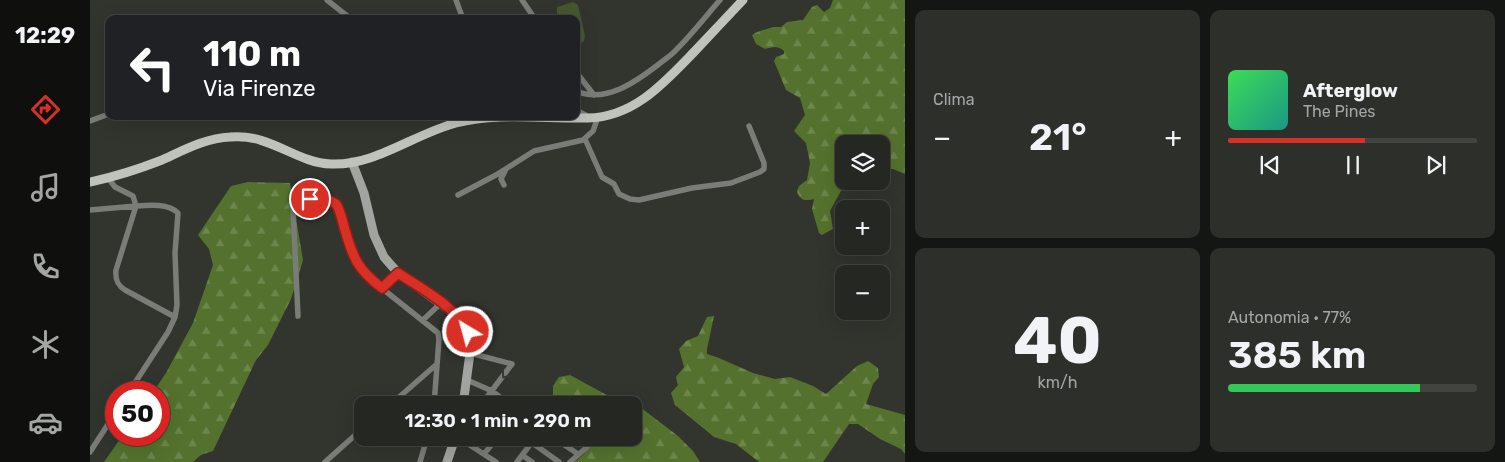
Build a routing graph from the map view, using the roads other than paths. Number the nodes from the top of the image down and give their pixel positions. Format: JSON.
{"nodes":[{"id":1,"x":327,"y":0,"type":"edge"},
{"id":2,"x":456,"y":0,"type":"edge"},
{"id":3,"x":522,"y":0,"type":"edge"},
{"id":4,"x":720,"y":0,"type":"edge"},
{"id":5,"x":743,"y":0,"type":"edge"},
{"id":6,"x":346,"y":15,"type":"edge"},
{"id":7,"x":462,"y":15,"type":"edge"},
{"id":8,"x":533,"y":15,"type":"edge"},
{"id":9,"x":580,"y":77,"type":"edge"},
{"id":10,"x":580,"y":92,"type":"edge"},
{"id":11,"x":594,"y":95,"type":"junction"},
{"id":12,"x":580,"y":112,"type":"edge"},
{"id":13,"x":105,"y":115,"type":"edge"},
{"id":14,"x":580,"y":117,"type":"edge"},
{"id":15,"x":594,"y":117,"type":"junction"},
{"id":16,"x":472,"y":120,"type":"edge"},
{"id":17,"x":90,"y":121,"type":"edge"},
{"id":18,"x":749,"y":126,"type":"dead end"},
{"id":19,"x":585,"y":139,"type":"junction"},
{"id":20,"x":352,"y":162,"type":"junction"},
{"id":21,"x":506,"y":169,"type":"junction"},
{"id":22,"x":108,"y":178,"type":"junction"},
{"id":23,"x":90,"y":182,"type":"edge"},
{"id":24,"x":504,"y":185,"type":"dead end"},
{"id":25,"x":458,"y":195,"type":"dead end"},
{"id":26,"x":136,"y":206,"type":"junction"},
{"id":27,"x":90,"y":211,"type":"edge"},
{"id":28,"x":398,"y":273,"type":"junction"},
{"id":29,"x":382,"y":288,"type":"junction"},
{"id":30,"x":441,"y":303,"type":"junction"},
{"id":31,"x":298,"y":316,"type":"dead end"},
{"id":32,"x":174,"y":317,"type":"junction"},
{"id":33,"x":423,"y":320,"type":"junction"},
{"id":34,"x":470,"y":353,"type":"junction"},
{"id":35,"x":437,"y":364,"type":"junction"},
{"id":36,"x":467,"y":380,"type":"junction"},
{"id":37,"x":136,"y":381,"type":"edge"},
{"id":38,"x":492,"y":391,"type":"junction"},
{"id":39,"x":401,"y":396,"type":"edge"},
{"id":40,"x":435,"y":396,"type":"edge"},
{"id":41,"x":464,"y":396,"type":"edge"},
{"id":42,"x":488,"y":396,"type":"edge"},
{"id":43,"x":498,"y":396,"type":"edge"},
{"id":44,"x":105,"y":429,"type":"edge"},
{"id":45,"x":354,"y":436,"type":"edge"},
{"id":46,"x":425,"y":446,"type":"edge"},
{"id":47,"x":453,"y":446,"type":"edge"},
{"id":48,"x":469,"y":446,"type":"edge"},
{"id":49,"x":490,"y":446,"type":"edge"},
{"id":50,"x":529,"y":446,"type":"edge"},
{"id":51,"x":540,"y":446,"type":"edge"},
{"id":52,"x":566,"y":446,"type":"edge"},
{"id":53,"x":587,"y":446,"type":"edge"},
{"id":54,"x":90,"y":452,"type":"edge"},
{"id":55,"x":484,"y":454,"type":"junction"},
{"id":56,"x":578,"y":454,"type":"junction"},
{"id":57,"x":522,"y":455,"type":"junction"},
{"id":58,"x":325,"y":462,"type":"edge"},
{"id":59,"x":420,"y":462,"type":"edge"},
{"id":60,"x":447,"y":462,"type":"edge"},
{"id":61,"x":496,"y":462,"type":"edge"},
{"id":62,"x":517,"y":462,"type":"edge"},
{"id":63,"x":532,"y":462,"type":"edge"},
{"id":64,"x":560,"y":462,"type":"edge"},
{"id":65,"x":570,"y":462,"type":"edge"}],
"edges":[{"from":1,"to":6,"type":"street"},
{"from":2,"to":7,"type":"street"},
{"from":3,"to":8,"type":"street"},
{"from":4,"to":11,"type":"street"},
{"from":5,"to":15,"type":"main road"},
{"from":9,"to":11,"type":"street"},
{"from":10,"to":11,"type":"street"},
{"from":12,"to":15,"type":"street"},
{"from":13,"to":17,"type":"street"},
{"from":14,"to":15,"type":"main road"},
{"from":15,"to":19,"type":"street"},
{"from":16,"to":20,"type":"main road"},
{"from":18,"to":19,"type":"street"},
{"from":19,"to":21,"type":"street"},
{"from":20,"to":22,"type":"main road"},
{"from":20,"to":28,"type":"main road"},
{"from":21,"to":24,"type":"street"},
{"from":21,"to":25,"type":"street"},
{"from":22,"to":23,"type":"main road"},
{"from":22,"to":26,"type":"street"},
{"from":26,"to":27,"type":"street"},
{"from":26,"to":32,"type":"street"},
{"from":26,"to":32,"type":"street"},
{"from":28,"to":29,"type":"street"},
{"from":28,"to":30,"type":"main road"},
{"from":29,"to":31,"type":"street"},
{"from":29,"to":33,"type":"street"},
{"from":30,"to":33,"type":"street"},
{"from":30,"to":34,"type":"main road"},
{"from":32,"to":37,"type":"street"},
{"from":33,"to":35,"type":"street"},
{"from":34,"to":36,"type":"main road"},
{"from":34,"to":38,"type":"street","one_way":true},
{"from":35,"to":39,"type":"street"},
{"from":35,"to":40,"type":"street"},
{"from":36,"to":38,"type":"street"},
{"from":36,"to":41,"type":"main road"},
{"from":38,"to":42,"type":"street"},
{"from":38,"to":43,"type":"street"},
{"from":44,"to":54,"type":"street"},
{"from":45,"to":58,"type":"street"},
{"from":46,"to":59,"type":"street"},
{"from":47,"to":60,"type":"main road"},
{"from":48,"to":55,"type":"street"},
{"from":49,"to":55,"type":"street"},
{"from":50,"to":57,"type":"street"},
{"from":51,"to":64,"type":"street"},
{"from":52,"to":56,"type":"street"},
{"from":53,"to":56,"type":"street"},
{"from":55,"to":61,"type":"street"},
{"from":56,"to":65,"type":"street"},
{"from":57,"to":62,"type":"street"},
{"from":57,"to":63,"type":"street"}]}
